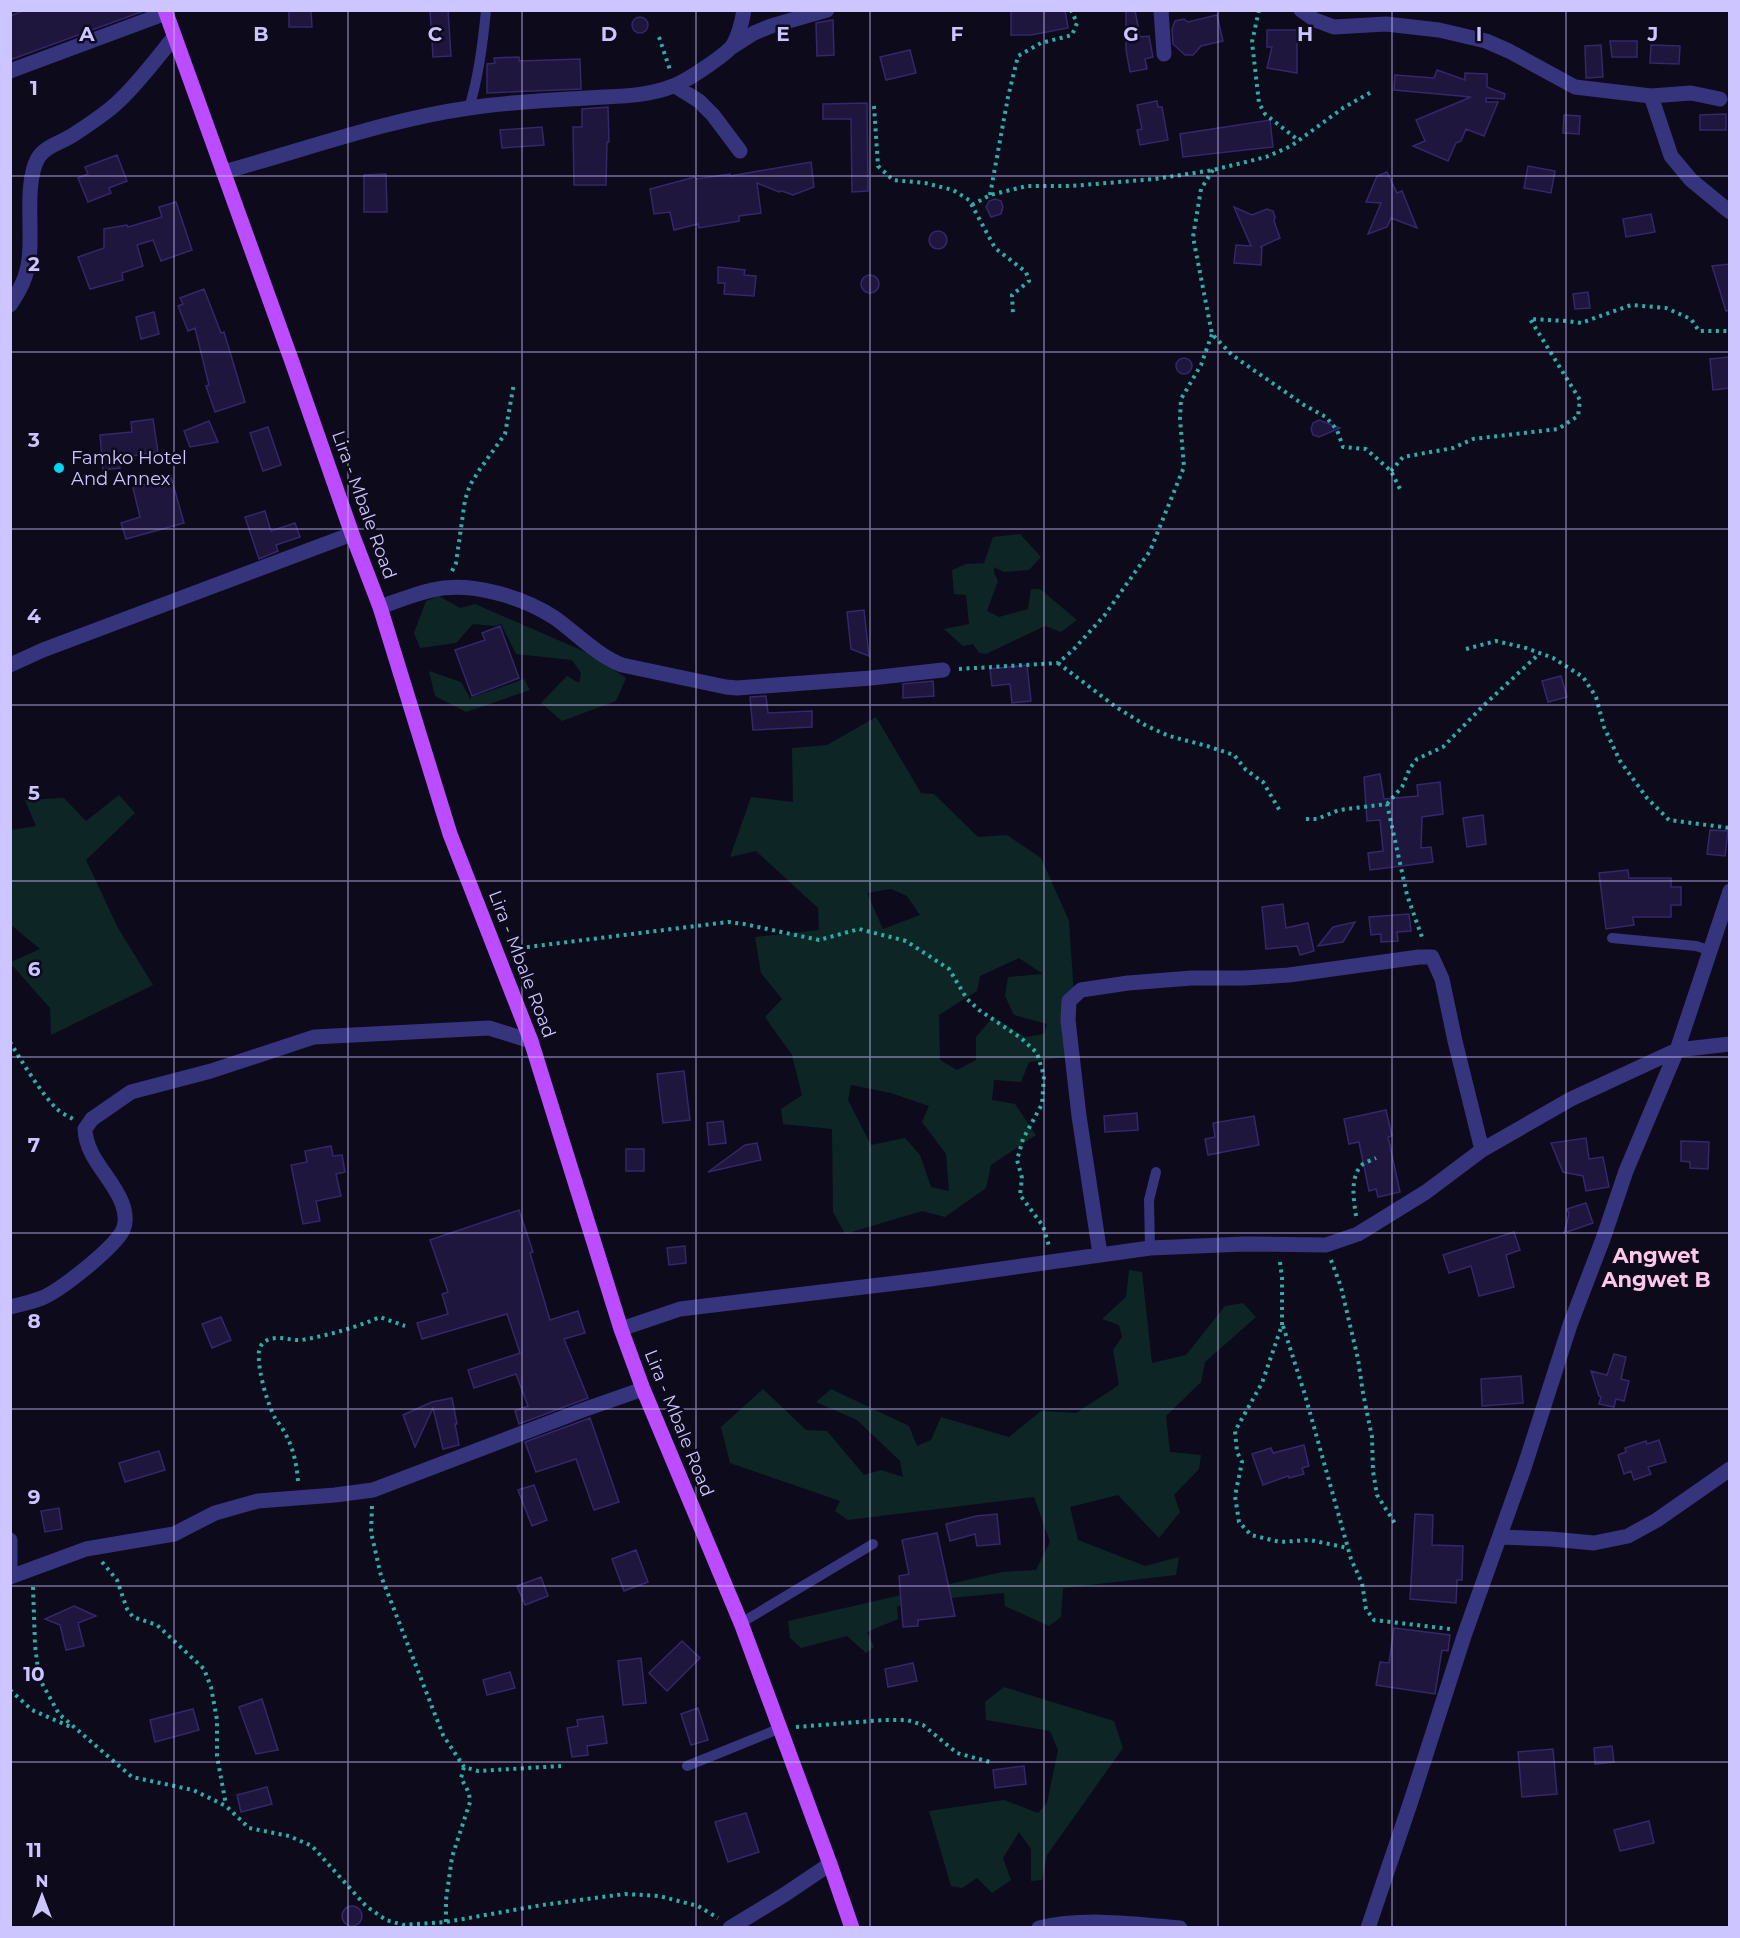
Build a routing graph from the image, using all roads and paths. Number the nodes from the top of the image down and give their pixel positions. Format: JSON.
{"nodes":[{"id":1,"x":486,"y":10,"type":"edge"},
{"id":2,"x":744,"y":10,"type":"edge"},
{"id":3,"x":828,"y":10,"type":"edge"},
{"id":4,"x":1071,"y":10,"type":"edge"},
{"id":5,"x":1161,"y":10,"type":"edge"},
{"id":6,"x":1259,"y":10,"type":"edge"},
{"id":7,"x":1301,"y":10,"type":"edge"},
{"id":8,"x":165,"y":12,"type":"edge"},
{"id":9,"x":174,"y":37,"type":"junction"},
{"id":10,"x":659,"y":37,"type":"dead end"},
{"id":11,"x":732,"y":47,"type":"junction"},
{"id":12,"x":1164,"y":54,"type":"dead end"},
{"id":13,"x":10,"y":71,"type":"edge"},
{"id":14,"x":675,"y":86,"type":"junction"},
{"id":15,"x":1374,"y":91,"type":"dead end"},
{"id":16,"x":1651,"y":96,"type":"junction"},
{"id":17,"x":1720,"y":99,"type":"dead end"},
{"id":18,"x":874,"y":106,"type":"dead end"},
{"id":19,"x":470,"y":108,"type":"junction"},
{"id":20,"x":1298,"y":140,"type":"junction"},
{"id":21,"x":740,"y":151,"type":"dead end"},
{"id":22,"x":1213,"y":170,"type":"junction"},
{"id":23,"x":223,"y":172,"type":"junction"},
{"id":24,"x":990,"y":195,"type":"junction"},
{"id":25,"x":972,"y":205,"type":"junction"},
{"id":26,"x":1730,"y":212,"type":"edge"},
{"id":27,"x":10,"y":305,"type":"edge"},
{"id":28,"x":1013,"y":314,"type":"dead end"},
{"id":29,"x":1730,"y":331,"type":"edge"},
{"id":30,"x":1212,"y":334,"type":"junction"},
{"id":31,"x":514,"y":383,"type":"dead end"},
{"id":32,"x":1391,"y":471,"type":"junction"},
{"id":33,"x":1401,"y":491,"type":"dead end"},
{"id":34,"x":352,"y":534,"type":"junction"},
{"id":35,"x":433,"y":590,"type":"junction"},
{"id":36,"x":380,"y":607,"type":"junction"},
{"id":37,"x":1466,"y":649,"type":"dead end"},
{"id":38,"x":1540,"y":653,"type":"junction"},
{"id":39,"x":1058,"y":663,"type":"junction"},
{"id":40,"x":10,"y":665,"type":"edge"},
{"id":41,"x":943,"y":670,"type":"joint"},
{"id":42,"x":1387,"y":804,"type":"junction"},
{"id":43,"x":1280,"y":811,"type":"dead end"},
{"id":44,"x":1306,"y":819,"type":"dead end"},
{"id":45,"x":1730,"y":828,"type":"edge"},
{"id":46,"x":1730,"y":891,"type":"edge"},
{"id":47,"x":1612,"y":938,"type":"dead end"},
{"id":48,"x":1709,"y":950,"type":"junction"},
{"id":49,"x":497,"y":951,"type":"junction"},
{"id":50,"x":1432,"y":957,"type":"junction"},
{"id":51,"x":531,"y":1041,"type":"junction"},
{"id":52,"x":10,"y":1042,"type":"edge"},
{"id":53,"x":1730,"y":1044,"type":"edge"},
{"id":54,"x":1677,"y":1050,"type":"junction"},
{"id":55,"x":85,"y":1129,"type":"junction"},
{"id":56,"x":1482,"y":1149,"type":"junction"},
{"id":57,"x":1376,"y":1158,"type":"dead end"},
{"id":58,"x":1156,"y":1172,"type":"dead end"},
{"id":59,"x":1358,"y":1234,"type":"junction"},
{"id":60,"x":1326,"y":1245,"type":"junction"},
{"id":61,"x":1278,"y":1246,"type":"junction"},
{"id":62,"x":1150,"y":1248,"type":"junction"},
{"id":63,"x":1100,"y":1254,"type":"junction"},
{"id":64,"x":1053,"y":1261,"type":"junction"},
{"id":65,"x":10,"y":1307,"type":"edge"},
{"id":66,"x":1282,"y":1325,"type":"junction"},
{"id":67,"x":405,"y":1326,"type":"dead end"},
{"id":68,"x":621,"y":1329,"type":"junction"},
{"id":69,"x":643,"y":1389,"type":"junction"},
{"id":70,"x":1730,"y":1469,"type":"edge"},
{"id":71,"x":373,"y":1490,"type":"junction"},
{"id":72,"x":299,"y":1497,"type":"junction"},
{"id":73,"x":1396,"y":1525,"type":"dead end"},
{"id":74,"x":1500,"y":1537,"type":"junction"},
{"id":75,"x":10,"y":1540,"type":"edge"},
{"id":76,"x":873,"y":1544,"type":"dead end"},
{"id":77,"x":1348,"y":1548,"type":"junction"},
{"id":78,"x":86,"y":1549,"type":"junction"},
{"id":79,"x":33,"y":1570,"type":"junction"},
{"id":80,"x":10,"y":1577,"type":"edge"},
{"id":81,"x":741,"y":1623,"type":"junction"},
{"id":82,"x":1464,"y":1636,"type":"junction"},
{"id":83,"x":10,"y":1690,"type":"edge"},
{"id":84,"x":781,"y":1728,"type":"junction"},
{"id":85,"x":76,"y":1729,"type":"junction"},
{"id":86,"x":990,"y":1762,"type":"dead end"},
{"id":87,"x":561,"y":1766,"type":"dead end"},
{"id":88,"x":687,"y":1766,"type":"dead end"},
{"id":89,"x":464,"y":1767,"type":"junction"},
{"id":90,"x":226,"y":1806,"type":"junction"},
{"id":91,"x":830,"y":1864,"type":"junction"},
{"id":92,"x":446,"y":1922,"type":"junction"},
{"id":93,"x":438,"y":1925,"type":"edge"},
{"id":94,"x":731,"y":1927,"type":"edge"},
{"id":95,"x":852,"y":1928,"type":"edge"},
{"id":96,"x":1039,"y":1928,"type":"edge"},
{"id":97,"x":1180,"y":1928,"type":"edge"},
{"id":98,"x":1368,"y":1928,"type":"edge"}],
"edges":[{"from":1,"to":19,"type":"lane"},
{"from":2,"to":11,"type":"street"},
{"from":3,"to":11,"type":"street"},
{"from":4,"to":24,"type":"path"},
{"from":5,"to":12,"type":"street"},
{"from":6,"to":20,"type":"path"},
{"from":7,"to":16,"type":"street"},
{"from":8,"to":9,"type":"main road","name":"Lira - Mbale Road"},
{"from":8,"to":13,"type":"street"},
{"from":9,"to":23,"type":"main road","name":"Lira - Mbale Road"},
{"from":9,"to":27,"type":"street"},
{"from":10,"to":14,"type":"path"},
{"from":11,"to":14,"type":"street"},
{"from":14,"to":19,"type":"street"},
{"from":14,"to":21,"type":"street"},
{"from":15,"to":20,"type":"path"},
{"from":16,"to":17,"type":"street"},
{"from":16,"to":26,"type":"street"},
{"from":18,"to":25,"type":"path"},
{"from":19,"to":23,"type":"street"},
{"from":20,"to":22,"type":"path"},
{"from":22,"to":24,"type":"path"},
{"from":22,"to":30,"type":"path"},
{"from":23,"to":34,"type":"main road","name":"Lira - Mbale Road"},
{"from":24,"to":25,"type":"path"},
{"from":25,"to":28,"type":"path"},
{"from":29,"to":32,"type":"path"},
{"from":30,"to":32,"type":"path"},
{"from":30,"to":39,"type":"path"},
{"from":31,"to":35,"type":"path"},
{"from":32,"to":33,"type":"path"},
{"from":34,"to":36,"type":"main road","name":"Lira - Mbale Road"},
{"from":34,"to":40,"type":"street"},
{"from":35,"to":36,"type":"street"},
{"from":35,"to":41,"type":"street"},
{"from":36,"to":49,"type":"main road","name":"Lira - Mbale Road"},
{"from":37,"to":38,"type":"path"},
{"from":38,"to":42,"type":"path"},
{"from":38,"to":45,"type":"path"},
{"from":39,"to":41,"type":"path"},
{"from":39,"to":43,"type":"path"},
{"from":42,"to":44,"type":"path"},
{"from":42,"to":50,"type":"path"},
{"from":46,"to":48,"type":"street"},
{"from":47,"to":48,"type":"lane"},
{"from":48,"to":54,"type":"street"},
{"from":49,"to":51,"type":"main road","name":"Lira - Mbale Road"},
{"from":49,"to":64,"type":"path"},
{"from":50,"to":56,"type":"street"},
{"from":50,"to":63,"type":"street"},
{"from":51,"to":55,"type":"street"},
{"from":51,"to":68,"type":"main road","name":"Lira - Mbale Road"},
{"from":52,"to":55,"type":"path"},
{"from":53,"to":54,"type":"street"},
{"from":54,"to":56,"type":"street"},
{"from":54,"to":74,"type":"street"},
{"from":55,"to":65,"type":"street"},
{"from":56,"to":59,"type":"street"},
{"from":57,"to":59,"type":"path"},
{"from":58,"to":62,"type":"lane"},
{"from":59,"to":60,"type":"street"},
{"from":60,"to":61,"type":"street"},
{"from":60,"to":73,"type":"path"},
{"from":61,"to":62,"type":"street"},
{"from":61,"to":66,"type":"path"},
{"from":62,"to":63,"type":"street"},
{"from":63,"to":64,"type":"street"},
{"from":64,"to":68,"type":"street"},
{"from":66,"to":77,"type":"path"},
{"from":66,"to":77,"type":"path"},
{"from":67,"to":72,"type":"path"},
{"from":68,"to":69,"type":"main road","name":"Lira - Mbale Road"},
{"from":69,"to":71,"type":"street"},
{"from":69,"to":81,"type":"main road","name":"Lira - Mbale Road"},
{"from":70,"to":74,"type":"street"},
{"from":71,"to":72,"type":"street"},
{"from":71,"to":89,"type":"path"},
{"from":72,"to":78,"type":"street"},
{"from":74,"to":82,"type":"street"},
{"from":75,"to":80,"type":"street"},
{"from":76,"to":81,"type":"lane"},
{"from":77,"to":82,"type":"path"},
{"from":78,"to":79,"type":"street"},
{"from":78,"to":90,"type":"path"},
{"from":79,"to":80,"type":"street"},
{"from":79,"to":85,"type":"path"},
{"from":81,"to":84,"type":"main road","name":"Lira - Mbale Road"},
{"from":82,"to":98,"type":"street"},
{"from":83,"to":85,"type":"path"},
{"from":84,"to":86,"type":"path"},
{"from":84,"to":88,"type":"lane"},
{"from":84,"to":91,"type":"main road","name":"Lira - Mbale Road"},
{"from":85,"to":90,"type":"path"},
{"from":87,"to":89,"type":"path"},
{"from":89,"to":92,"type":"path"},
{"from":90,"to":93,"type":"path"},
{"from":91,"to":94,"type":"street"},
{"from":91,"to":95,"type":"main road","name":"Lira - Mbale Road"},
{"from":92,"to":93,"type":"path"},
{"from":92,"to":94,"type":"path"},
{"from":96,"to":97,"type":"street"}]}
